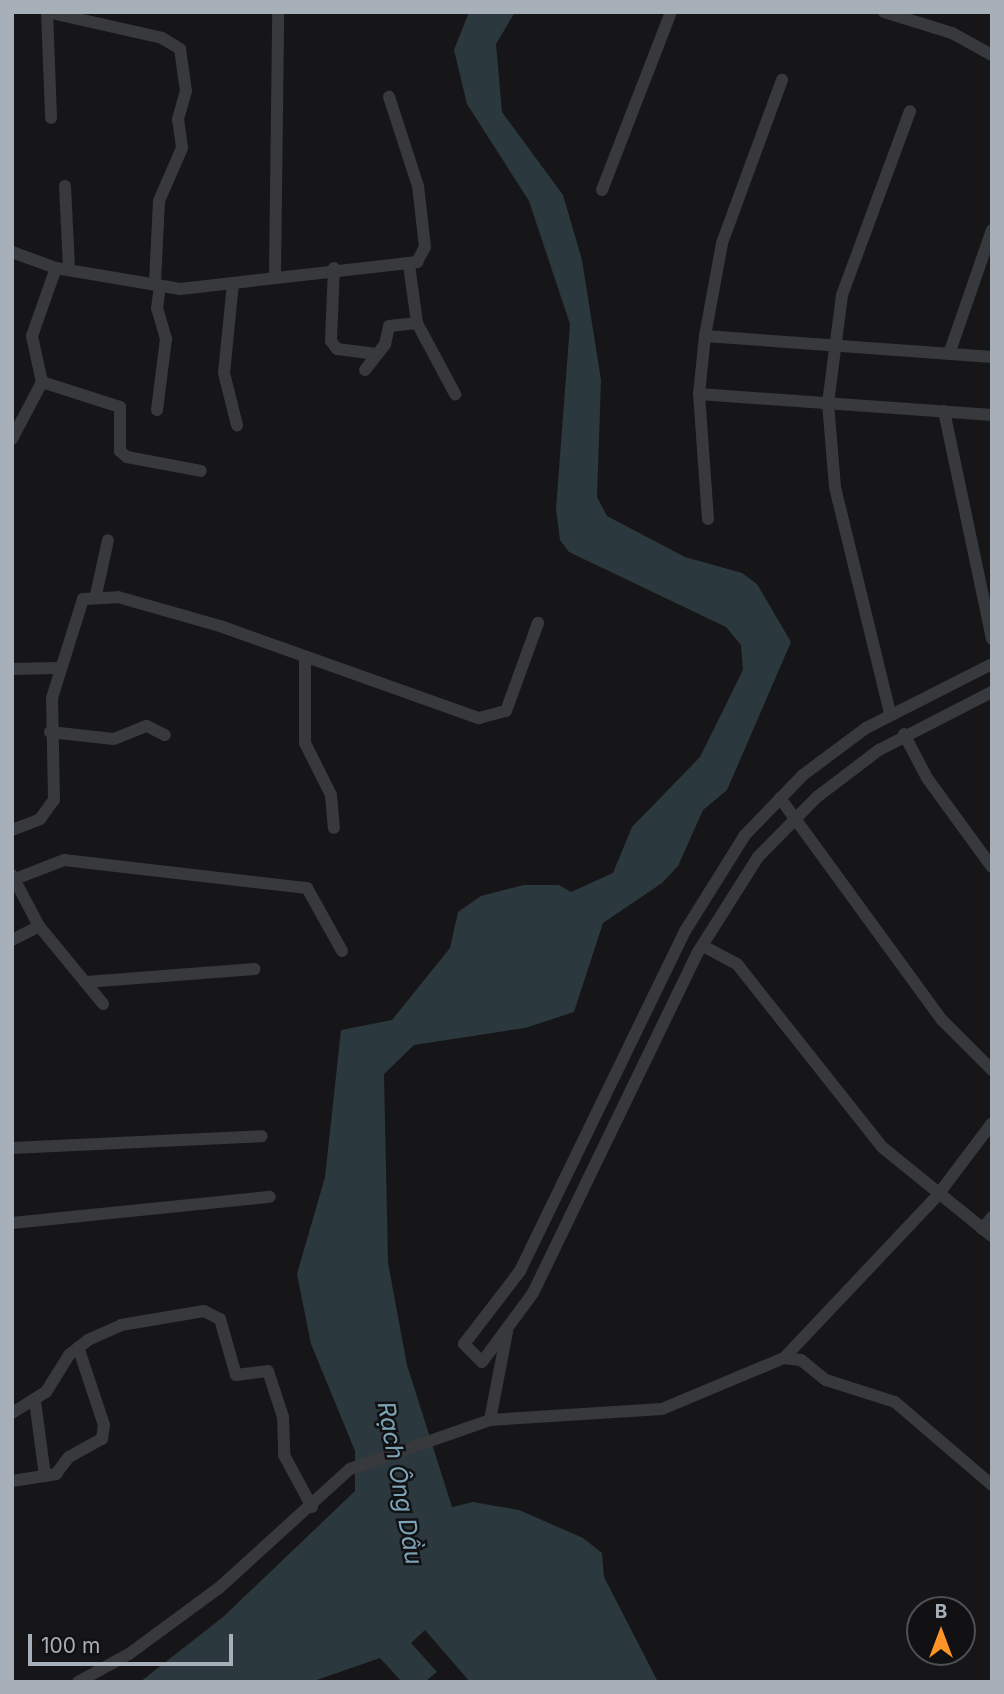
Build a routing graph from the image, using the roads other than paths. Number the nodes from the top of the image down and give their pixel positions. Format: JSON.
{"nodes":[{"id":1,"x":47,"y":12,"type":"edge"},
{"id":2,"x":278,"y":12,"type":"edge"},
{"id":3,"x":671,"y":12,"type":"edge"},
{"id":4,"x":884,"y":12,"type":"edge"},
{"id":5,"x":992,"y":55,"type":"edge"},
{"id":6,"x":782,"y":80,"type":"dead end"},
{"id":7,"x":388,"y":97,"type":"dead end"},
{"id":8,"x":910,"y":111,"type":"dead end"},
{"id":9,"x":51,"y":118,"type":"dead end"},
{"id":10,"x":65,"y":186,"type":"dead end"},
{"id":11,"x":602,"y":190,"type":"dead end"},
{"id":12,"x":992,"y":230,"type":"edge"},
{"id":13,"x":12,"y":252,"type":"edge"},
{"id":14,"x":409,"y":265,"type":"junction"},
{"id":15,"x":334,"y":268,"type":"junction"},
{"id":16,"x":62,"y":269,"type":"junction"},
{"id":17,"x":275,"y":274,"type":"junction"},
{"id":18,"x":233,"y":283,"type":"junction"},
{"id":19,"x":158,"y":284,"type":"junction"},
{"id":20,"x":417,"y":323,"type":"junction"},
{"id":21,"x":705,"y":336,"type":"junction"},
{"id":22,"x":833,"y":345,"type":"junction"},
{"id":23,"x":377,"y":354,"type":"junction"},
{"id":24,"x":949,"y":354,"type":"junction"},
{"id":25,"x":992,"y":357,"type":"edge"},
{"id":26,"x":365,"y":370,"type":"dead end"},
{"id":27,"x":42,"y":382,"type":"junction"},
{"id":28,"x":455,"y":394,"type":"dead end"},
{"id":29,"x":699,"y":394,"type":"junction"},
{"id":30,"x":828,"y":403,"type":"junction"},
{"id":31,"x":157,"y":410,"type":"dead end"},
{"id":32,"x":944,"y":411,"type":"junction"},
{"id":33,"x":992,"y":415,"type":"edge"},
{"id":34,"x":237,"y":425,"type":"dead end"},
{"id":35,"x":12,"y":439,"type":"edge"},
{"id":36,"x":201,"y":471,"type":"dead end"},
{"id":37,"x":708,"y":519,"type":"dead end"},
{"id":38,"x":108,"y":540,"type":"dead end"},
{"id":39,"x":96,"y":595,"type":"junction"},
{"id":40,"x":538,"y":623,"type":"dead end"},
{"id":41,"x":992,"y":639,"type":"edge"},
{"id":42,"x":305,"y":658,"type":"junction"},
{"id":43,"x":992,"y":664,"type":"edge"},
{"id":44,"x":58,"y":668,"type":"junction"},
{"id":45,"x":12,"y":669,"type":"edge"},
{"id":46,"x":992,"y":692,"type":"edge"},
{"id":47,"x":890,"y":713,"type":"junction"},
{"id":48,"x":50,"y":732,"type":"junction"},
{"id":49,"x":904,"y":734,"type":"junction"},
{"id":50,"x":165,"y":736,"type":"dead end"},
{"id":51,"x":780,"y":798,"type":"junction"},
{"id":52,"x":795,"y":819,"type":"junction"},
{"id":53,"x":334,"y":828,"type":"dead end"},
{"id":54,"x":12,"y":830,"type":"edge"},
{"id":55,"x":992,"y":867,"type":"edge"},
{"id":56,"x":14,"y":877,"type":"edge"},
{"id":57,"x":39,"y":926,"type":"junction"},
{"id":58,"x":12,"y":940,"type":"edge"},
{"id":59,"x":702,"y":946,"type":"junction"},
{"id":60,"x":342,"y":951,"type":"dead end"},
{"id":61,"x":255,"y":969,"type":"dead end"},
{"id":62,"x":86,"y":982,"type":"junction"},
{"id":63,"x":103,"y":1003,"type":"dead end"},
{"id":64,"x":992,"y":1070,"type":"edge"},
{"id":65,"x":992,"y":1123,"type":"edge"},
{"id":66,"x":262,"y":1136,"type":"dead end"},
{"id":67,"x":12,"y":1148,"type":"edge"},
{"id":68,"x":937,"y":1196,"type":"junction"},
{"id":69,"x":270,"y":1197,"type":"dead end"},
{"id":70,"x":992,"y":1217,"type":"edge"},
{"id":71,"x":12,"y":1223,"type":"edge"},
{"id":72,"x":541,"y":1227,"type":"junction"},
{"id":73,"x":987,"y":1233,"type":"edge"},
{"id":74,"x":562,"y":1234,"type":"junction"},
{"id":75,"x":507,"y":1332,"type":"junction"},
{"id":76,"x":78,"y":1347,"type":"junction"},
{"id":77,"x":784,"y":1358,"type":"junction"},
{"id":78,"x":35,"y":1401,"type":"junction"},
{"id":79,"x":12,"y":1413,"type":"edge"},
{"id":80,"x":490,"y":1420,"type":"junction"},
{"id":81,"x":986,"y":1471,"type":"edge"},
{"id":82,"x":45,"y":1476,"type":"junction"},
{"id":83,"x":12,"y":1481,"type":"edge"},
{"id":84,"x":992,"y":1485,"type":"edge"},
{"id":85,"x":312,"y":1507,"type":"junction"},
{"id":86,"x":78,"y":1682,"type":"edge"}],
"edges":[{"from":1,"to":9,"type":"street"},
{"from":1,"to":19,"type":"street"},
{"from":2,"to":17,"type":"street"},
{"from":3,"to":11,"type":"street"},
{"from":4,"to":5,"type":"street"},
{"from":6,"to":21,"type":"street"},
{"from":7,"to":14,"type":"street"},
{"from":8,"to":22,"type":"street"},
{"from":10,"to":16,"type":"street"},
{"from":12,"to":24,"type":"street"},
{"from":13,"to":16,"type":"street"},
{"from":14,"to":15,"type":"street"},
{"from":14,"to":20,"type":"street"},
{"from":15,"to":17,"type":"street"},
{"from":15,"to":23,"type":"street"},
{"from":16,"to":19,"type":"street"},
{"from":16,"to":27,"type":"street"},
{"from":17,"to":18,"type":"street"},
{"from":18,"to":19,"type":"street"},
{"from":18,"to":34,"type":"street"},
{"from":19,"to":31,"type":"street"},
{"from":20,"to":23,"type":"street"},
{"from":20,"to":28,"type":"street"},
{"from":21,"to":22,"type":"street"},
{"from":21,"to":29,"type":"street"},
{"from":22,"to":24,"type":"street"},
{"from":22,"to":30,"type":"street"},
{"from":23,"to":26,"type":"street"},
{"from":24,"to":25,"type":"street"},
{"from":27,"to":35,"type":"street"},
{"from":27,"to":36,"type":"street"},
{"from":29,"to":30,"type":"street"},
{"from":29,"to":37,"type":"street"},
{"from":30,"to":32,"type":"street"},
{"from":30,"to":47,"type":"street"},
{"from":32,"to":33,"type":"street"},
{"from":32,"to":41,"type":"street"},
{"from":38,"to":39,"type":"street"},
{"from":39,"to":42,"type":"street"},
{"from":39,"to":44,"type":"street"},
{"from":40,"to":42,"type":"street"},
{"from":42,"to":53,"type":"street"},
{"from":43,"to":47,"type":"street"},
{"from":44,"to":45,"type":"street"},
{"from":44,"to":48,"type":"street"},
{"from":46,"to":49,"type":"street"},
{"from":47,"to":51,"type":"street"},
{"from":48,"to":50,"type":"street"},
{"from":48,"to":54,"type":"street"},
{"from":49,"to":52,"type":"street"},
{"from":49,"to":55,"type":"street"},
{"from":51,"to":52,"type":"street"},
{"from":51,"to":72,"type":"street"},
{"from":52,"to":59,"type":"street"},
{"from":52,"to":64,"type":"street"},
{"from":56,"to":57,"type":"street"},
{"from":56,"to":60,"type":"street"},
{"from":57,"to":58,"type":"street"},
{"from":57,"to":62,"type":"street"},
{"from":59,"to":68,"type":"street"},
{"from":59,"to":74,"type":"street"},
{"from":61,"to":62,"type":"street"},
{"from":62,"to":63,"type":"street"},
{"from":65,"to":68,"type":"street"},
{"from":66,"to":67,"type":"street"},
{"from":68,"to":73,"type":"street"},
{"from":68,"to":77,"type":"street"},
{"from":69,"to":71,"type":"street"},
{"from":70,"to":73,"type":"street"},
{"from":72,"to":74,"type":"street"},
{"from":72,"to":75,"type":"street"},
{"from":74,"to":75,"type":"street"},
{"from":75,"to":80,"type":"street"},
{"from":76,"to":78,"type":"street"},
{"from":76,"to":82,"type":"street"},
{"from":76,"to":85,"type":"street"},
{"from":77,"to":80,"type":"street"},
{"from":77,"to":81,"type":"street"},
{"from":78,"to":79,"type":"street"},
{"from":78,"to":82,"type":"street"},
{"from":80,"to":85,"type":"street"},
{"from":81,"to":84,"type":"street"},
{"from":82,"to":83,"type":"street"},
{"from":85,"to":86,"type":"street"}]}
